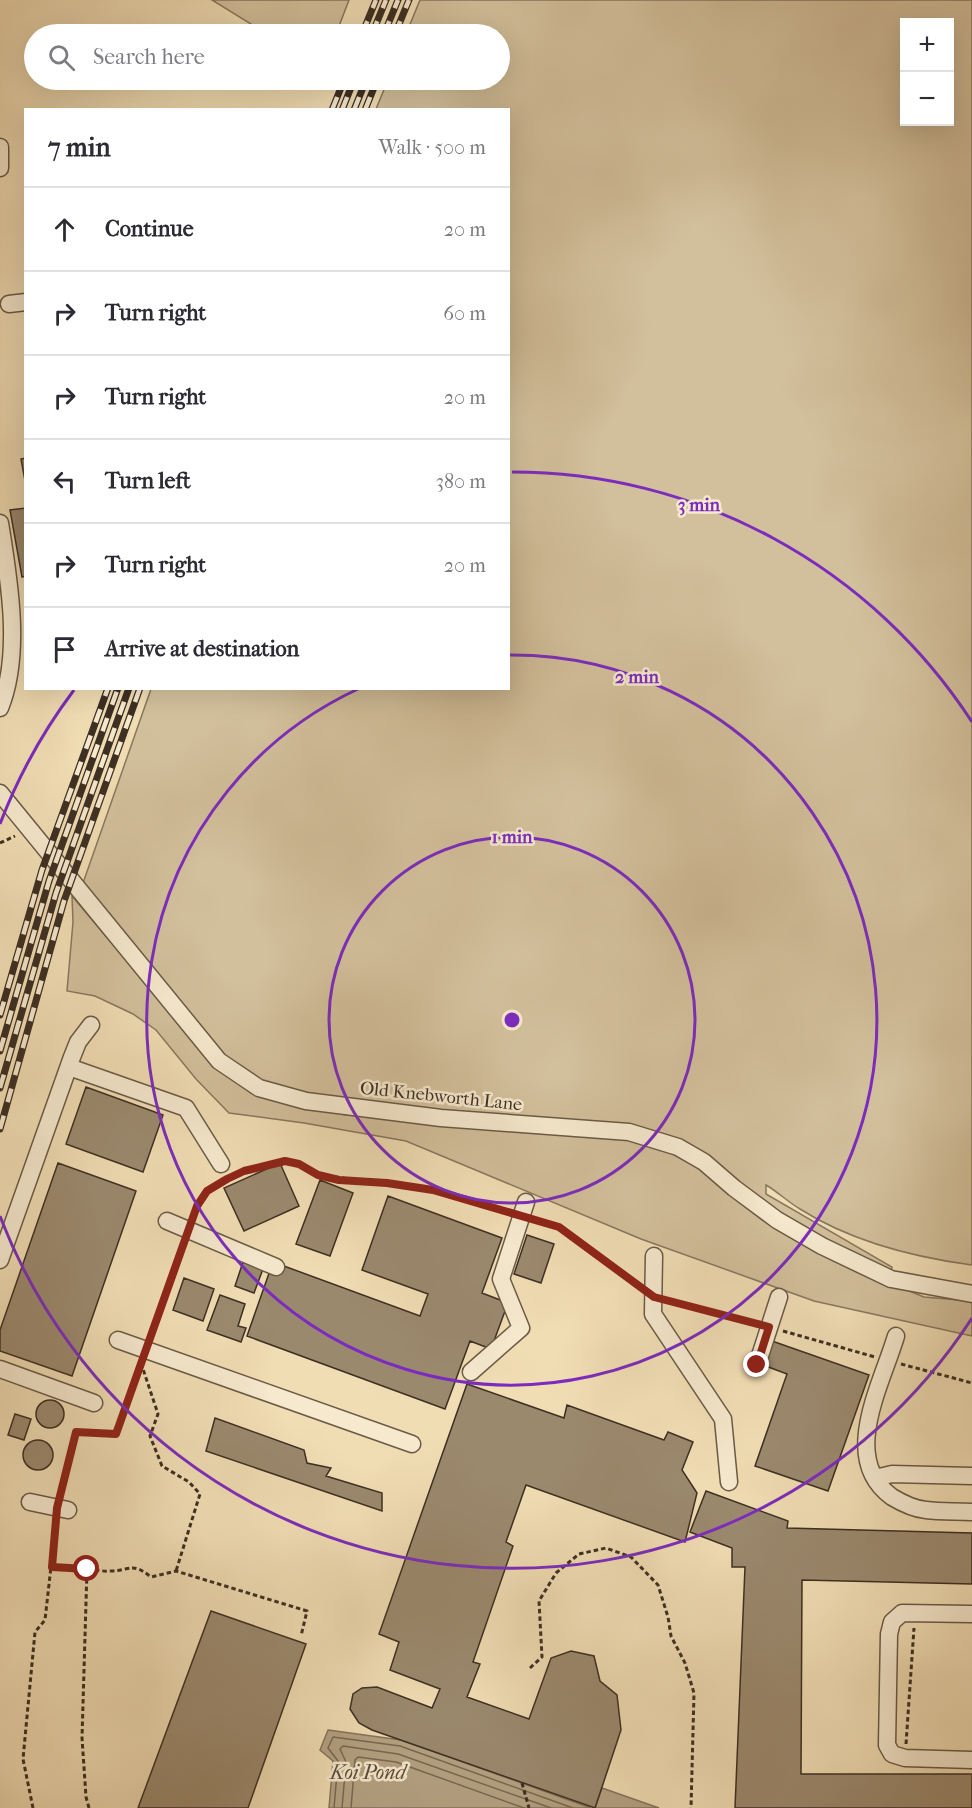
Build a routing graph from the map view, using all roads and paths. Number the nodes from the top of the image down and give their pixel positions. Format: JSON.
{"nodes":[{"id":1,"x":0,"y":147,"type":"edge"},
{"id":2,"x":0,"y":168,"type":"edge"},
{"id":3,"x":0,"y":523,"type":"edge"},
{"id":4,"x":0,"y":708,"type":"edge"},
{"id":5,"x":0,"y":794,"type":"edge"},
{"id":6,"x":92,"y":1025,"type":"dead end"},
{"id":7,"x":69,"y":1067,"type":"junction"},
{"id":8,"x":221,"y":1164,"type":"dead end"},
{"id":9,"x":524,"y":1209,"type":"junction"},
{"id":10,"x":167,"y":1221,"type":"dead end"},
{"id":11,"x":189,"y":1231,"type":"junction"},
{"id":12,"x":654,"y":1256,"type":"dead end"},
{"id":13,"x":0,"y":1260,"type":"edge"},
{"id":14,"x":276,"y":1267,"type":"dead end"},
{"id":15,"x":972,"y":1294,"type":"edge"},
{"id":16,"x":654,"y":1297,"type":"junction"},
{"id":17,"x":779,"y":1297,"type":"dead end"},
{"id":18,"x":769,"y":1327,"type":"junction"},
{"id":19,"x":896,"y":1336,"type":"dead end"},
{"id":20,"x":118,"y":1340,"type":"dead end"},
{"id":21,"x":146,"y":1349,"type":"junction"},
{"id":22,"x":888,"y":1361,"type":"junction"},
{"id":23,"x":140,"y":1365,"type":"junction"},
{"id":24,"x":757,"y":1365,"type":"dead end"},
{"id":25,"x":0,"y":1369,"type":"edge"},
{"id":26,"x":471,"y":1372,"type":"dead end"},
{"id":27,"x":972,"y":1383,"type":"edge"},
{"id":28,"x":94,"y":1403,"type":"dead end"},
{"id":29,"x":412,"y":1444,"type":"dead end"},
{"id":30,"x":972,"y":1476,"type":"edge"},
{"id":31,"x":875,"y":1478,"type":"junction"},
{"id":32,"x":729,"y":1482,"type":"dead end"},
{"id":33,"x":30,"y":1502,"type":"dead end"},
{"id":34,"x":63,"y":1509,"type":"junction"},
{"id":35,"x":972,"y":1512,"type":"edge"},
{"id":36,"x":52,"y":1567,"type":"junction"},
{"id":37,"x":87,"y":1569,"type":"junction"},
{"id":38,"x":176,"y":1571,"type":"junction"},
{"id":39,"x":915,"y":1613,"type":"junction"},
{"id":40,"x":972,"y":1614,"type":"edge"},
{"id":41,"x":301,"y":1636,"type":"dead end"},
{"id":42,"x":530,"y":1668,"type":"dead end"},
{"id":43,"x":905,"y":1758,"type":"junction"},
{"id":44,"x":972,"y":1760,"type":"edge"},
{"id":45,"x":522,"y":1783,"type":"dead end"},
{"id":46,"x":33,"y":1808,"type":"edge"},
{"id":47,"x":89,"y":1808,"type":"edge"},
{"id":48,"x":529,"y":1808,"type":"edge"},
{"id":49,"x":691,"y":1808,"type":"edge"}],
"edges":[{"from":1,"to":2,"type":"street"},
{"from":3,"to":4,"type":"street"},
{"from":5,"to":15,"type":"street","name":"Old Knebworth Lane"},
{"from":6,"to":7,"type":"street"},
{"from":7,"to":8,"type":"street"},
{"from":7,"to":13,"type":"street"},
{"from":9,"to":11,"type":"path"},
{"from":9,"to":16,"type":"path"},
{"from":9,"to":26,"type":"street"},
{"from":10,"to":11,"type":"street"},
{"from":11,"to":14,"type":"street"},
{"from":11,"to":21,"type":"path"},
{"from":12,"to":16,"type":"street"},
{"from":16,"to":18,"type":"path"},
{"from":16,"to":32,"type":"street"},
{"from":17,"to":18,"type":"street"},
{"from":18,"to":22,"type":"path"},
{"from":18,"to":24,"type":"street"},
{"from":19,"to":22,"type":"street"},
{"from":20,"to":21,"type":"street"},
{"from":21,"to":23,"type":"path"},
{"from":21,"to":29,"type":"street"},
{"from":22,"to":27,"type":"path"},
{"from":22,"to":31,"type":"street"},
{"from":23,"to":34,"type":"path"},
{"from":23,"to":38,"type":"path"},
{"from":25,"to":28,"type":"street"},
{"from":30,"to":31,"type":"street"},
{"from":31,"to":35,"type":"street"},
{"from":33,"to":34,"type":"street"},
{"from":34,"to":36,"type":"path"},
{"from":36,"to":37,"type":"path"},
{"from":36,"to":46,"type":"path"},
{"from":37,"to":38,"type":"path"},
{"from":37,"to":47,"type":"path"},
{"from":38,"to":41,"type":"path"},
{"from":39,"to":40,"type":"street"},
{"from":39,"to":43,"type":"path"},
{"from":39,"to":43,"type":"street"},
{"from":42,"to":49,"type":"path"},
{"from":43,"to":44,"type":"street"},
{"from":45,"to":48,"type":"path"}]}
